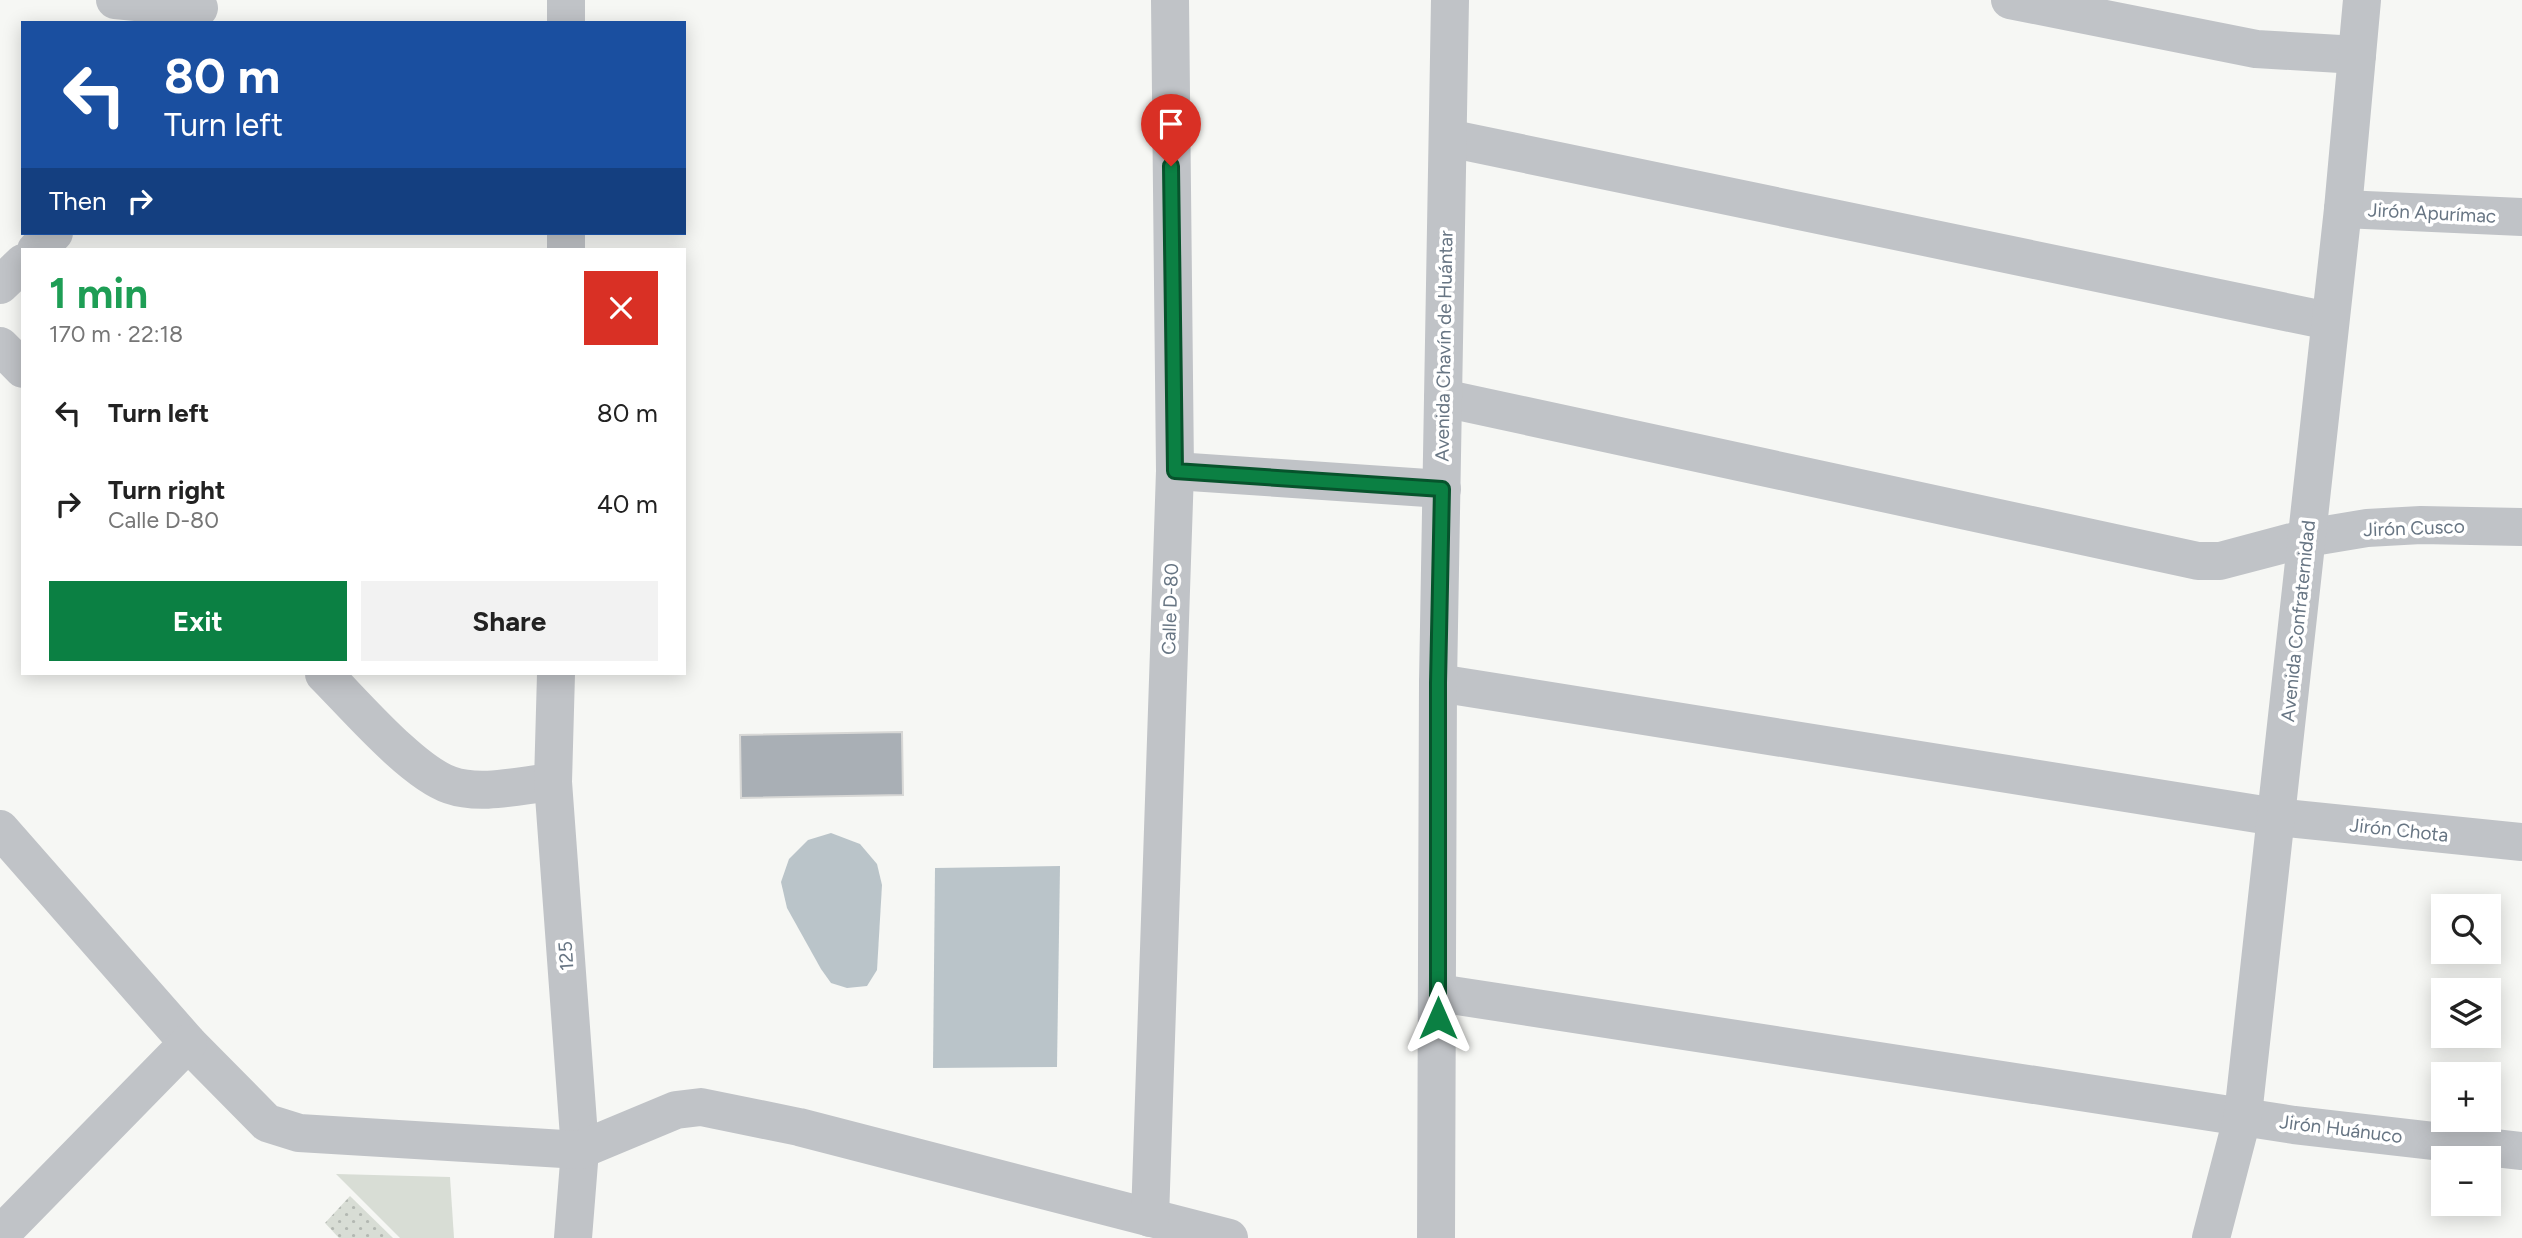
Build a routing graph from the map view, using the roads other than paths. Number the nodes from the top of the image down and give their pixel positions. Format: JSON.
{"nodes":[{"id":1,"x":115,"y":0,"type":"edge"},
{"id":2,"x":566,"y":0,"type":"edge"},
{"id":3,"x":1170,"y":0,"type":"edge"},
{"id":4,"x":1450,"y":0,"type":"edge"},
{"id":5,"x":2010,"y":0,"type":"edge"},
{"id":6,"x":2362,"y":0,"type":"edge"},
{"id":7,"x":199,"y":10,"type":"edge"},
{"id":8,"x":566,"y":21,"type":"edge"},
{"id":9,"x":2357,"y":55,"type":"junction"},
{"id":10,"x":1448,"y":138,"type":"junction"},
{"id":11,"x":2343,"y":209,"type":"junction"},
{"id":12,"x":2522,"y":217,"type":"edge"},
{"id":13,"x":52,"y":235,"type":"edge"},
{"id":14,"x":38,"y":248,"type":"edge"},
{"id":15,"x":21,"y":265,"type":"edge"},
{"id":16,"x":0,"y":285,"type":"edge"},
{"id":17,"x":2329,"y":321,"type":"junction"},
{"id":18,"x":0,"y":346,"type":"edge"},
{"id":19,"x":21,"y":367,"type":"edge"},
{"id":20,"x":1443,"y":398,"type":"junction"},
{"id":21,"x":1175,"y":471,"type":"junction"},
{"id":22,"x":1442,"y":489,"type":"junction"},
{"id":23,"x":2522,"y":527,"type":"edge"},
{"id":24,"x":2307,"y":538,"type":"junction"},
{"id":25,"x":325,"y":675,"type":"edge"},
{"id":26,"x":556,"y":675,"type":"edge"},
{"id":27,"x":1438,"y":683,"type":"junction"},
{"id":28,"x":553,"y":782,"type":"junction"},
{"id":29,"x":2276,"y":817,"type":"junction"},
{"id":30,"x":0,"y":829,"type":"edge"},
{"id":31,"x":2522,"y":842,"type":"edge"},
{"id":32,"x":1438,"y":993,"type":"junction"},
{"id":33,"x":188,"y":1043,"type":"junction"},
{"id":34,"x":2243,"y":1115,"type":"junction"},
{"id":35,"x":580,"y":1150,"type":"junction"},
{"id":36,"x":2522,"y":1151,"type":"edge"},
{"id":37,"x":1150,"y":1218,"type":"junction"},
{"id":38,"x":0,"y":1235,"type":"edge"},
{"id":39,"x":573,"y":1238,"type":"edge"},
{"id":40,"x":1229,"y":1238,"type":"edge"},
{"id":41,"x":1436,"y":1238,"type":"edge"},
{"id":42,"x":2211,"y":1238,"type":"edge"}],
"edges":[{"from":1,"to":7,"type":"street"},
{"from":2,"to":8,"type":"street"},
{"from":3,"to":21,"type":"street","name":"Calle D-80"},
{"from":4,"to":10,"type":"street","name":"Avenida Chavín de Huántar"},
{"from":5,"to":9,"type":"street"},
{"from":6,"to":9,"type":"street","name":"Avenida Confraternidad"},
{"from":9,"to":11,"type":"street","name":"Avenida Confraternidad"},
{"from":10,"to":17,"type":"street"},
{"from":10,"to":20,"type":"street","name":"Avenida Chavín de Huántar"},
{"from":11,"to":12,"type":"street","name":"Jirón Apurímac"},
{"from":11,"to":17,"type":"street","name":"Avenida Confraternidad"},
{"from":13,"to":14,"type":"street"},
{"from":15,"to":16,"type":"street"},
{"from":17,"to":24,"type":"street","name":"Avenida Confraternidad"},
{"from":18,"to":19,"type":"street"},
{"from":20,"to":22,"type":"street","name":"Avenida Chavín de Huántar"},
{"from":20,"to":24,"type":"street","name":"Jirón Cusco"},
{"from":21,"to":22,"type":"street"},
{"from":21,"to":37,"type":"street","name":"Calle D-80"},
{"from":22,"to":27,"type":"street","name":"Avenida Chavín de Huántar"},
{"from":23,"to":24,"type":"street","name":"Jirón Cusco"},
{"from":24,"to":29,"type":"street","name":"Avenida Confraternidad"},
{"from":25,"to":28,"type":"street"},
{"from":26,"to":28,"type":"street","name":"125"},
{"from":27,"to":29,"type":"street","name":"Jirón Chota"},
{"from":27,"to":32,"type":"street","name":"Avenida Chavín de Huántar"},
{"from":28,"to":35,"type":"street","name":"125"},
{"from":29,"to":31,"type":"street","name":"Jirón Chota"},
{"from":29,"to":34,"type":"street","name":"Avenida Confraternidad"},
{"from":30,"to":33,"type":"street"},
{"from":32,"to":34,"type":"street","name":"Jirón Huánuco"},
{"from":32,"to":41,"type":"street","name":"Avenida Chavín de Huántar"},
{"from":33,"to":35,"type":"street"},
{"from":33,"to":38,"type":"street"},
{"from":34,"to":36,"type":"street","name":"Jirón Huánuco"},
{"from":34,"to":42,"type":"street","name":"Avenida Confraternidad"},
{"from":35,"to":37,"type":"street"},
{"from":35,"to":39,"type":"street","name":"125"},
{"from":37,"to":40,"type":"street"}]}
